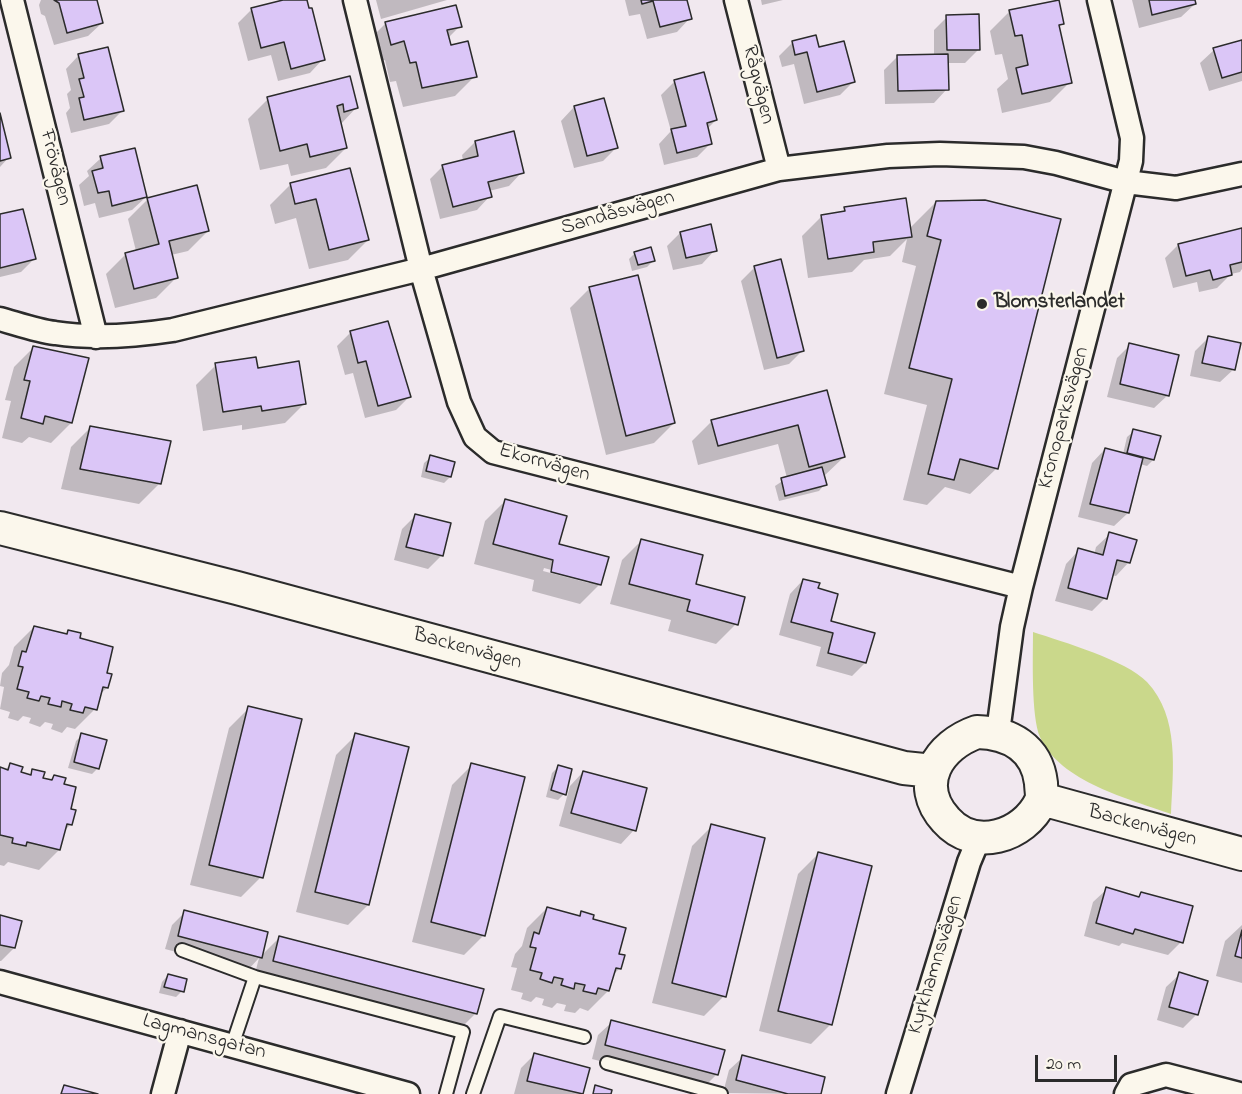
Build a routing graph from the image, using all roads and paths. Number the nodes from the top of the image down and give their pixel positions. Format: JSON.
{"nodes":[{"id":1,"x":12,"y":0,"type":"edge"},
{"id":2,"x":355,"y":0,"type":"edge"},
{"id":3,"x":736,"y":0,"type":"edge"},
{"id":4,"x":1099,"y":0,"type":"edge"},
{"id":5,"x":778,"y":169,"type":"junction"},
{"id":6,"x":1242,"y":174,"type":"edge"},
{"id":7,"x":1126,"y":182,"type":"junction"},
{"id":8,"x":421,"y":269,"type":"junction"},
{"id":9,"x":0,"y":319,"type":"edge"},
{"id":10,"x":96,"y":337,"type":"junction"},
{"id":11,"x":0,"y":528,"type":"edge"},
{"id":12,"x":1021,"y":587,"type":"junction"},
{"id":13,"x":998,"y":732,"type":"junction"},
{"id":14,"x":933,"y":771,"type":"junction"},
{"id":15,"x":1042,"y":799,"type":"junction"},
{"id":16,"x":979,"y":838,"type":"junction"},
{"id":17,"x":1242,"y":854,"type":"edge"},
{"id":18,"x":182,"y":950,"type":"dead end"},
{"id":19,"x":255,"y":977,"type":"junction"},
{"id":20,"x":0,"y":982,"type":"edge"},
{"id":21,"x":180,"y":1032,"type":"junction"},
{"id":22,"x":584,"y":1036,"type":"dead end"},
{"id":23,"x":232,"y":1046,"type":"junction"},
{"id":24,"x":608,"y":1063,"type":"dead end"},
{"id":25,"x":163,"y":1094,"type":"edge"},
{"id":26,"x":408,"y":1094,"type":"edge"},
{"id":27,"x":446,"y":1094,"type":"edge"},
{"id":28,"x":473,"y":1094,"type":"edge"},
{"id":29,"x":721,"y":1094,"type":"edge"},
{"id":30,"x":898,"y":1094,"type":"edge"},
{"id":31,"x":1126,"y":1094,"type":"edge"},
{"id":32,"x":1239,"y":1094,"type":"edge"}],
"edges":[{"from":1,"to":10,"type":"street","name":"Frövägen"},
{"from":2,"to":8,"type":"street","name":"Ekorrvägen"},
{"from":3,"to":5,"type":"street","name":"Rågvägen"},
{"from":4,"to":7,"type":"street","name":"Kronoparksvägen"},
{"from":5,"to":7,"type":"street","name":"Sandåsvägen"},
{"from":5,"to":8,"type":"street","name":"Sandåsvägen"},
{"from":6,"to":7,"type":"street","name":"Sandåsvägen"},
{"from":7,"to":12,"type":"street","name":"Kronoparksvägen"},
{"from":8,"to":10,"type":"street","name":"Sandåsvägen"},
{"from":8,"to":12,"type":"street","name":"Ekorrvägen"},
{"from":9,"to":10,"type":"street","name":"Sandåsvägen"},
{"from":11,"to":14,"type":"street","name":"Backenvägen"},
{"from":12,"to":13,"type":"street","name":"Kronoparksvägen"},
{"from":13,"to":14,"type":"street"},
{"from":13,"to":15,"type":"street"},
{"from":14,"to":16,"type":"street"},
{"from":15,"to":16,"type":"street"},
{"from":15,"to":17,"type":"street","name":"Backenvägen"},
{"from":16,"to":30,"type":"street","name":"Kyrkhamnsvägen"},
{"from":18,"to":19,"type":"lane"},
{"from":19,"to":23,"type":"lane"},
{"from":19,"to":27,"type":"lane"},
{"from":20,"to":21,"type":"street","name":"Lagmansgatan"},
{"from":21,"to":23,"type":"street","name":"Lagmansgatan"},
{"from":21,"to":25,"type":"street"},
{"from":22,"to":28,"type":"lane"},
{"from":23,"to":26,"type":"street","name":"Lagmansgatan"},
{"from":24,"to":29,"type":"lane"},
{"from":31,"to":32,"type":"street"}]}
